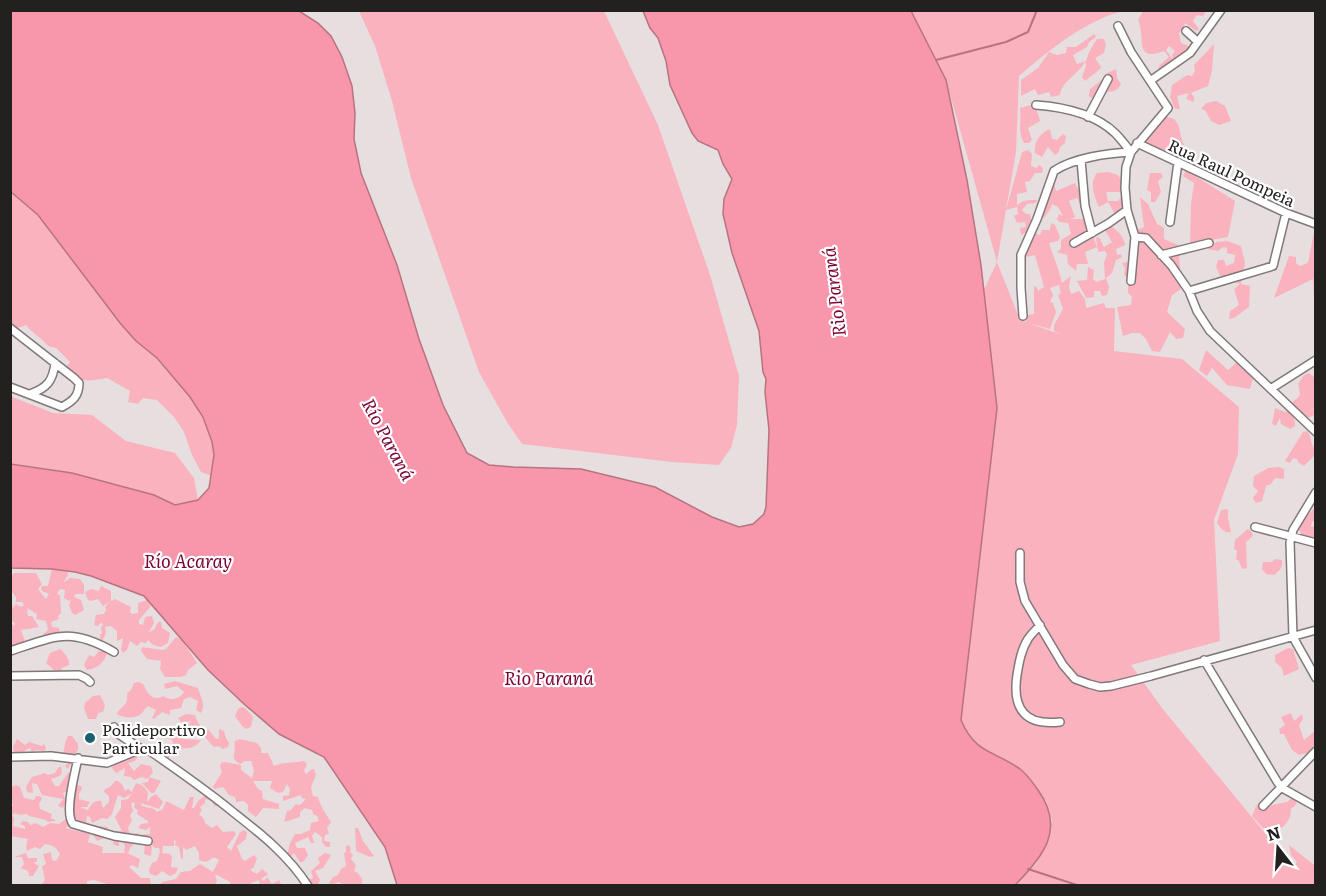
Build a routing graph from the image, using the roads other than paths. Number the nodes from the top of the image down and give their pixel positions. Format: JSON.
{"nodes":[{"id":1,"x":1221,"y":10,"type":"edge"},
{"id":2,"x":1118,"y":26,"type":"dead end"},
{"id":3,"x":1186,"y":31,"type":"dead end"},
{"id":4,"x":1198,"y":42,"type":"junction"},
{"id":5,"x":1108,"y":79,"type":"dead end"},
{"id":6,"x":1150,"y":81,"type":"junction"},
{"id":7,"x":1036,"y":105,"type":"dead end"},
{"id":8,"x":1088,"y":117,"type":"junction"},
{"id":9,"x":1137,"y":143,"type":"junction"},
{"id":10,"x":1131,"y":152,"type":"junction"},
{"id":11,"x":1081,"y":160,"type":"junction"},
{"id":12,"x":1178,"y":162,"type":"junction"},
{"id":13,"x":1127,"y":210,"type":"junction"},
{"id":14,"x":1286,"y":213,"type":"junction"},
{"id":15,"x":1170,"y":222,"type":"dead end"},
{"id":16,"x":1316,"y":224,"type":"edge"},
{"id":17,"x":1092,"y":233,"type":"junction"},
{"id":18,"x":1135,"y":237,"type":"junction"},
{"id":19,"x":1074,"y":243,"type":"dead end"},
{"id":20,"x":1209,"y":243,"type":"dead end"},
{"id":21,"x":1161,"y":255,"type":"junction"},
{"id":22,"x":1131,"y":280,"type":"dead end"},
{"id":23,"x":1189,"y":291,"type":"junction"},
{"id":24,"x":1023,"y":316,"type":"dead end"},
{"id":25,"x":10,"y":328,"type":"edge"},
{"id":26,"x":1316,"y":360,"type":"edge"},
{"id":27,"x":56,"y":363,"type":"junction"},
{"id":28,"x":10,"y":387,"type":"edge"},
{"id":29,"x":1272,"y":388,"type":"junction"},
{"id":30,"x":30,"y":394,"type":"junction"},
{"id":31,"x":1316,"y":432,"type":"edge"},
{"id":32,"x":1316,"y":492,"type":"edge"},
{"id":33,"x":1255,"y":527,"type":"dead end"},
{"id":34,"x":1290,"y":536,"type":"junction"},
{"id":35,"x":1316,"y":543,"type":"edge"},
{"id":36,"x":1020,"y":553,"type":"dead end"},
{"id":37,"x":1040,"y":625,"type":"junction"},
{"id":38,"x":1316,"y":630,"type":"edge"},
{"id":39,"x":1293,"y":637,"type":"junction"},
{"id":40,"x":10,"y":651,"type":"edge"},
{"id":41,"x":114,"y":652,"type":"dead end"},
{"id":42,"x":1204,"y":660,"type":"junction"},
{"id":43,"x":10,"y":676,"type":"edge"},
{"id":44,"x":1316,"y":678,"type":"edge"},
{"id":45,"x":90,"y":682,"type":"dead end"},
{"id":46,"x":1060,"y":722,"type":"dead end"},
{"id":47,"x":114,"y":727,"type":"dead end"},
{"id":48,"x":141,"y":749,"type":"junction"},
{"id":49,"x":1316,"y":751,"type":"edge"},
{"id":50,"x":10,"y":756,"type":"edge"},
{"id":51,"x":78,"y":758,"type":"junction"},
{"id":52,"x":1281,"y":787,"type":"junction"},
{"id":53,"x":1263,"y":806,"type":"dead end"},
{"id":54,"x":1316,"y":807,"type":"edge"},
{"id":55,"x":148,"y":841,"type":"dead end"},
{"id":56,"x":308,"y":885,"type":"edge"}],
"edges":[{"from":1,"to":4,"type":"street"},
{"from":2,"to":6,"type":"street"},
{"from":3,"to":4,"type":"street"},
{"from":4,"to":6,"type":"street"},
{"from":5,"to":8,"type":"street"},
{"from":6,"to":9,"type":"street"},
{"from":7,"to":8,"type":"street"},
{"from":8,"to":10,"type":"street"},
{"from":9,"to":10,"type":"street"},
{"from":9,"to":12,"type":"street","name":"Rua Raul Pompeia"},
{"from":10,"to":11,"type":"street"},
{"from":10,"to":13,"type":"street"},
{"from":11,"to":17,"type":"street"},
{"from":11,"to":24,"type":"street"},
{"from":12,"to":14,"type":"street","name":"Rua Raul Pompeia"},
{"from":12,"to":15,"type":"street"},
{"from":13,"to":17,"type":"street"},
{"from":13,"to":18,"type":"street"},
{"from":14,"to":16,"type":"street","name":"Rua Raul Pompeia"},
{"from":14,"to":23,"type":"street"},
{"from":17,"to":19,"type":"street"},
{"from":18,"to":21,"type":"street"},
{"from":18,"to":22,"type":"street"},
{"from":20,"to":21,"type":"street"},
{"from":21,"to":23,"type":"street"},
{"from":23,"to":29,"type":"street"},
{"from":25,"to":27,"type":"street"},
{"from":26,"to":29,"type":"street"},
{"from":27,"to":30,"type":"street"},
{"from":27,"to":30,"type":"street"},
{"from":28,"to":30,"type":"street"},
{"from":29,"to":31,"type":"street"},
{"from":32,"to":34,"type":"street"},
{"from":33,"to":34,"type":"street"},
{"from":34,"to":35,"type":"street"},
{"from":34,"to":39,"type":"street"},
{"from":36,"to":37,"type":"street"},
{"from":37,"to":42,"type":"street"},
{"from":37,"to":46,"type":"street"},
{"from":38,"to":39,"type":"street"},
{"from":39,"to":42,"type":"street"},
{"from":39,"to":44,"type":"street"},
{"from":40,"to":41,"type":"street"},
{"from":42,"to":52,"type":"street"},
{"from":43,"to":45,"type":"street"},
{"from":47,"to":48,"type":"street"},
{"from":48,"to":51,"type":"street"},
{"from":48,"to":56,"type":"street"},
{"from":49,"to":52,"type":"street"},
{"from":50,"to":51,"type":"street"},
{"from":51,"to":55,"type":"street"},
{"from":52,"to":53,"type":"street"},
{"from":52,"to":54,"type":"street"}]}
